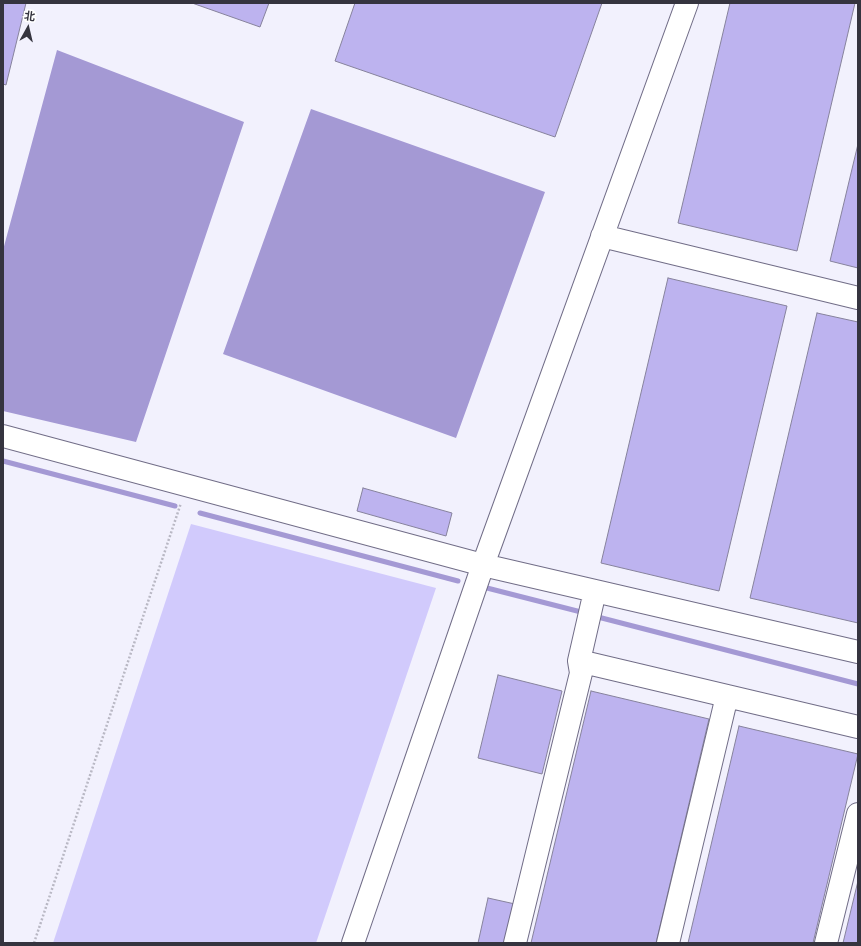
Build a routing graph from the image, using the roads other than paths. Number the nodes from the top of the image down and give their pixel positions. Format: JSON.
{"nodes":[{"id":1,"x":687,"y":3,"type":"edge"},
{"id":2,"x":602,"y":236,"type":"junction"},
{"id":3,"x":858,"y":298,"type":"edge"},
{"id":4,"x":3,"y":436,"type":"edge"},
{"id":5,"x":483,"y":565,"type":"junction"},
{"id":6,"x":592,"y":606,"type":"junction"},
{"id":7,"x":858,"y":652,"type":"edge"},
{"id":8,"x":579,"y":661,"type":"junction"},
{"id":9,"x":727,"y":696,"type":"junction"},
{"id":10,"x":858,"y":727,"type":"edge"},
{"id":11,"x":858,"y":814,"type":"edge"},
{"id":12,"x":353,"y":943,"type":"edge"},
{"id":13,"x":515,"y":943,"type":"edge"},
{"id":14,"x":668,"y":943,"type":"edge"},
{"id":15,"x":826,"y":943,"type":"edge"}],
"edges":[{"from":1,"to":2,"type":"lane"},
{"from":2,"to":3,"type":"lane"},
{"from":2,"to":5,"type":"lane"},
{"from":4,"to":5,"type":"lane"},
{"from":5,"to":6,"type":"lane"},
{"from":5,"to":12,"type":"lane"},
{"from":6,"to":7,"type":"lane"},
{"from":6,"to":8,"type":"lane"},
{"from":8,"to":9,"type":"lane"},
{"from":8,"to":13,"type":"lane"},
{"from":9,"to":10,"type":"lane"},
{"from":9,"to":14,"type":"lane"},
{"from":11,"to":15,"type":"lane"}]}
